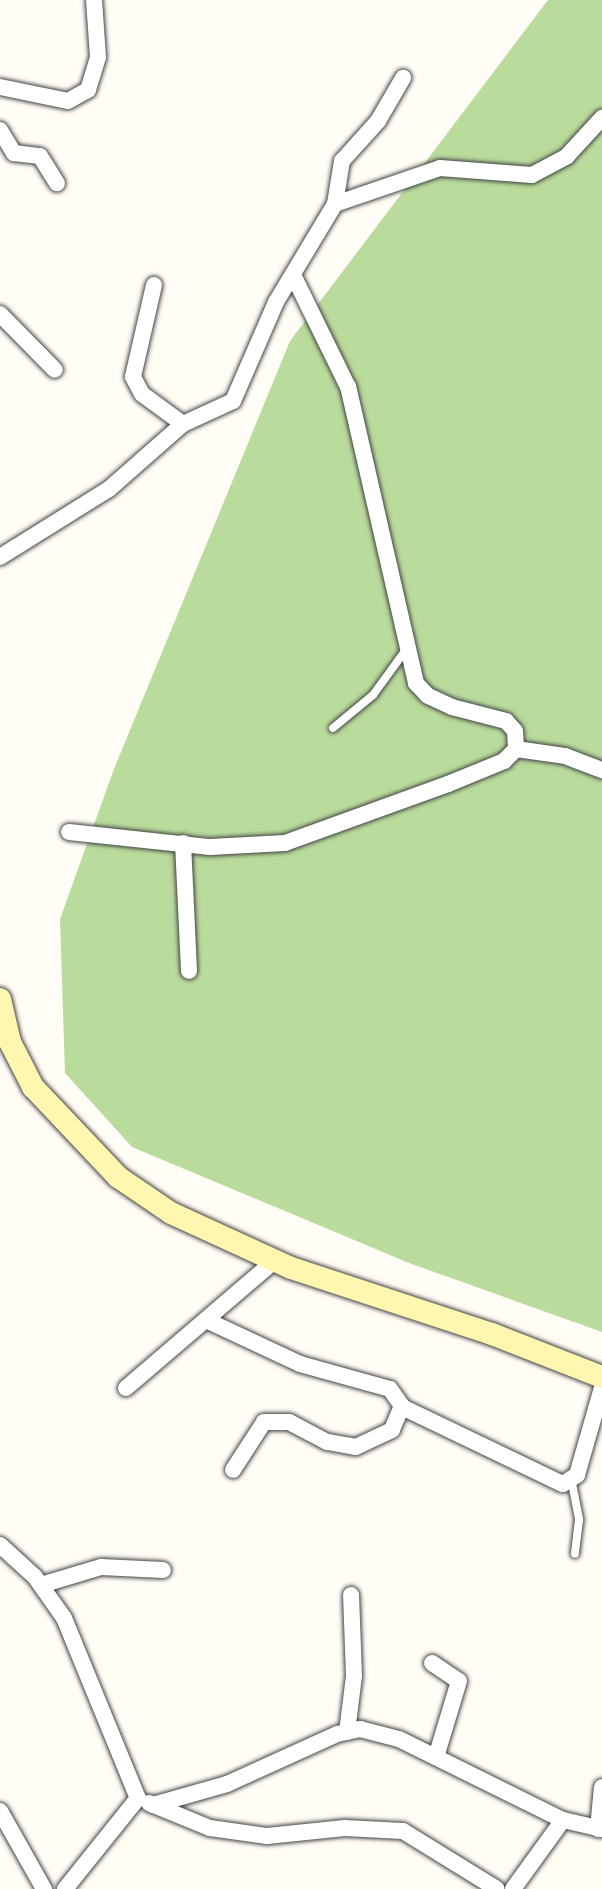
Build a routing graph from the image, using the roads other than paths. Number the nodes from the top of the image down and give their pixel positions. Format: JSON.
{"nodes":[{"id":1,"x":94,"y":0,"type":"edge"},
{"id":2,"x":403,"y":78,"type":"dead end"},
{"id":3,"x":0,"y":87,"type":"edge"},
{"id":4,"x":602,"y":118,"type":"edge"},
{"id":5,"x":0,"y":130,"type":"edge"},
{"id":6,"x":57,"y":183,"type":"dead end"},
{"id":7,"x":335,"y":204,"type":"junction"},
{"id":8,"x":294,"y":277,"type":"junction"},
{"id":9,"x":154,"y":285,"type":"dead end"},
{"id":10,"x":0,"y":314,"type":"edge"},
{"id":11,"x":55,"y":370,"type":"dead end"},
{"id":12,"x":183,"y":424,"type":"junction"},
{"id":13,"x":0,"y":557,"type":"edge"},
{"id":14,"x":405,"y":651,"type":"junction"},
{"id":15,"x":333,"y":728,"type":"dead end"},
{"id":16,"x":516,"y":749,"type":"junction"},
{"id":17,"x":602,"y":770,"type":"edge"},
{"id":18,"x":69,"y":832,"type":"dead end"},
{"id":19,"x":183,"y":843,"type":"junction"},
{"id":20,"x":189,"y":970,"type":"dead end"},
{"id":21,"x":0,"y":999,"type":"edge"},
{"id":22,"x":274,"y":1261,"type":"junction"},
{"id":23,"x":206,"y":1320,"type":"junction"},
{"id":24,"x":602,"y":1377,"type":"edge"},
{"id":25,"x":126,"y":1388,"type":"dead end"},
{"id":26,"x":602,"y":1388,"type":"edge"},
{"id":27,"x":402,"y":1407,"type":"junction"},
{"id":28,"x":233,"y":1470,"type":"dead end"},
{"id":29,"x":572,"y":1483,"type":"junction"},
{"id":30,"x":0,"y":1545,"type":"edge"},
{"id":31,"x":575,"y":1554,"type":"dead end"},
{"id":32,"x":163,"y":1570,"type":"dead end"},
{"id":33,"x":41,"y":1585,"type":"junction"},
{"id":34,"x":351,"y":1595,"type":"dead end"},
{"id":35,"x":432,"y":1663,"type":"dead end"},
{"id":36,"x":347,"y":1732,"type":"junction"},
{"id":37,"x":436,"y":1757,"type":"junction"},
{"id":38,"x":602,"y":1787,"type":"edge"},
{"id":39,"x":146,"y":1802,"type":"junction"},
{"id":40,"x":0,"y":1811,"type":"edge"},
{"id":41,"x":563,"y":1820,"type":"junction"},
{"id":42,"x":600,"y":1829,"type":"edge"},
{"id":43,"x":44,"y":1889,"type":"edge"},
{"id":44,"x":65,"y":1889,"type":"edge"},
{"id":45,"x":497,"y":1889,"type":"edge"},
{"id":46,"x":513,"y":1889,"type":"edge"}],
"edges":[{"from":1,"to":3,"type":"street"},
{"from":2,"to":7,"type":"street"},
{"from":4,"to":7,"type":"street"},
{"from":5,"to":6,"type":"street"},
{"from":7,"to":8,"type":"street"},
{"from":8,"to":12,"type":"street"},
{"from":8,"to":14,"type":"street"},
{"from":9,"to":12,"type":"street"},
{"from":10,"to":11,"type":"street"},
{"from":12,"to":13,"type":"street"},
{"from":14,"to":15,"type":"lane"},
{"from":14,"to":16,"type":"street"},
{"from":16,"to":17,"type":"street"},
{"from":16,"to":19,"type":"street"},
{"from":18,"to":19,"type":"street"},
{"from":19,"to":20,"type":"street"},
{"from":21,"to":22,"type":"main road"},
{"from":22,"to":23,"type":"street"},
{"from":22,"to":24,"type":"main road"},
{"from":23,"to":25,"type":"street"},
{"from":23,"to":27,"type":"street"},
{"from":26,"to":29,"type":"street"},
{"from":27,"to":28,"type":"street"},
{"from":27,"to":29,"type":"street"},
{"from":29,"to":31,"type":"lane"},
{"from":30,"to":33,"type":"street"},
{"from":32,"to":33,"type":"street"},
{"from":33,"to":39,"type":"street"},
{"from":34,"to":36,"type":"street"},
{"from":35,"to":37,"type":"street"},
{"from":36,"to":37,"type":"street"},
{"from":36,"to":39,"type":"street"},
{"from":37,"to":41,"type":"street"},
{"from":38,"to":42,"type":"street"},
{"from":39,"to":44,"type":"street"},
{"from":39,"to":45,"type":"street"},
{"from":40,"to":43,"type":"street"},
{"from":41,"to":42,"type":"street"},
{"from":41,"to":46,"type":"street"}]}
